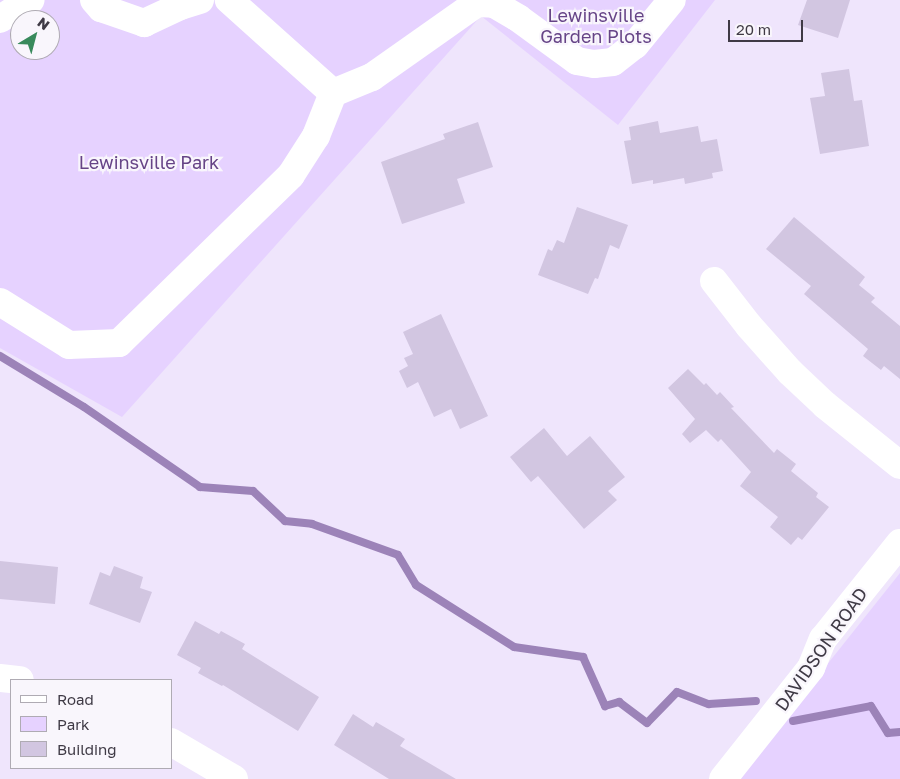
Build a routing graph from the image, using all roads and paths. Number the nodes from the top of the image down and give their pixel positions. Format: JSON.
{"nodes":[{"id":1,"x":30,"y":0,"type":"edge"},
{"id":2,"x":94,"y":0,"type":"edge"},
{"id":3,"x":200,"y":0,"type":"edge"},
{"id":4,"x":229,"y":0,"type":"edge"},
{"id":5,"x":672,"y":0,"type":"edge"},
{"id":6,"x":0,"y":19,"type":"edge"},
{"id":7,"x":334,"y":93,"type":"junction"},
{"id":8,"x":714,"y":281,"type":"dead end"},
{"id":9,"x":0,"y":302,"type":"edge"},
{"id":10,"x":900,"y":465,"type":"edge"},
{"id":11,"x":900,"y":542,"type":"edge"},
{"id":12,"x":172,"y":743,"type":"edge"},
{"id":13,"x":234,"y":779,"type":"edge"},
{"id":14,"x":723,"y":779,"type":"edge"}],
"edges":[{"from":1,"to":6,"type":"street"},
{"from":2,"to":3,"type":"street"},
{"from":4,"to":7,"type":"street"},
{"from":5,"to":7,"type":"street"},
{"from":7,"to":9,"type":"street"},
{"from":8,"to":10,"type":"street"},
{"from":11,"to":14,"type":"street","name":"DAVIDSON ROAD"},
{"from":12,"to":13,"type":"street"}]}
